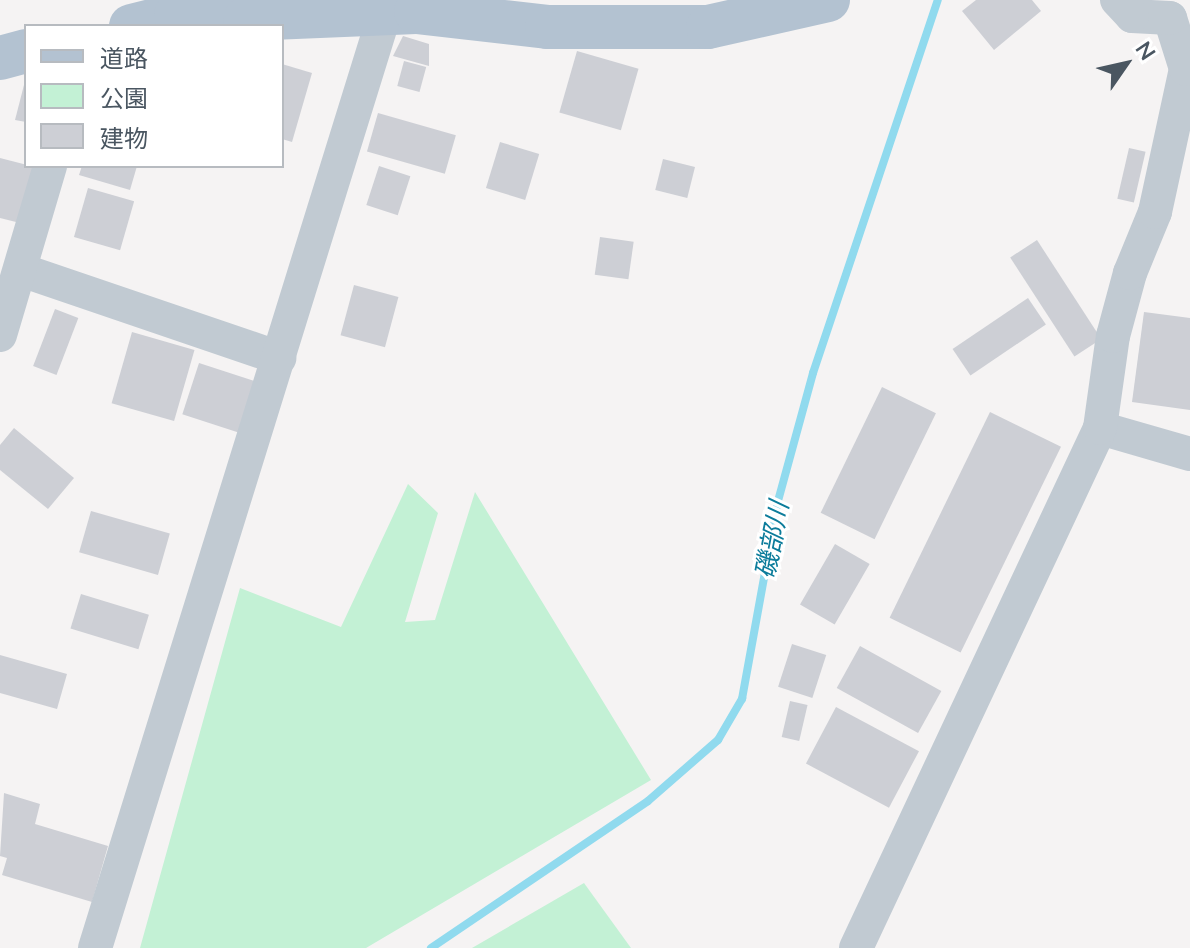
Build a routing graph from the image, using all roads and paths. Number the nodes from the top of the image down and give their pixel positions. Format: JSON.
{"nodes":[{"id":1,"x":828,"y":0,"type":"edge"},
{"id":2,"x":1117,"y":0,"type":"edge"},
{"id":3,"x":172,"y":7,"type":"edge"},
{"id":4,"x":385,"y":13,"type":"junction"},
{"id":5,"x":135,"y":24,"type":"edge"},
{"id":6,"x":24,"y":52,"type":"edge"},
{"id":7,"x":0,"y":58,"type":"edge"},
{"id":8,"x":49,"y":168,"type":"edge"},
{"id":9,"x":21,"y":270,"type":"junction"},
{"id":10,"x":0,"y":335,"type":"edge"},
{"id":11,"x":279,"y":358,"type":"junction"},
{"id":12,"x":1100,"y":428,"type":"junction"},
{"id":13,"x":1190,"y":454,"type":"edge"},
{"id":14,"x":95,"y":948,"type":"edge"},
{"id":15,"x":856,"y":948,"type":"edge"}],
"edges":[{"from":1,"to":4,"type":"main road"},
{"from":2,"to":12,"type":"street"},
{"from":3,"to":4,"type":"main road"},
{"from":3,"to":5,"type":"main road"},
{"from":4,"to":11,"type":"street"},
{"from":6,"to":7,"type":"main road"},
{"from":8,"to":9,"type":"street"},
{"from":9,"to":10,"type":"street"},
{"from":9,"to":11,"type":"street"},
{"from":11,"to":14,"type":"street"},
{"from":12,"to":13,"type":"street"},
{"from":12,"to":15,"type":"street"}]}
